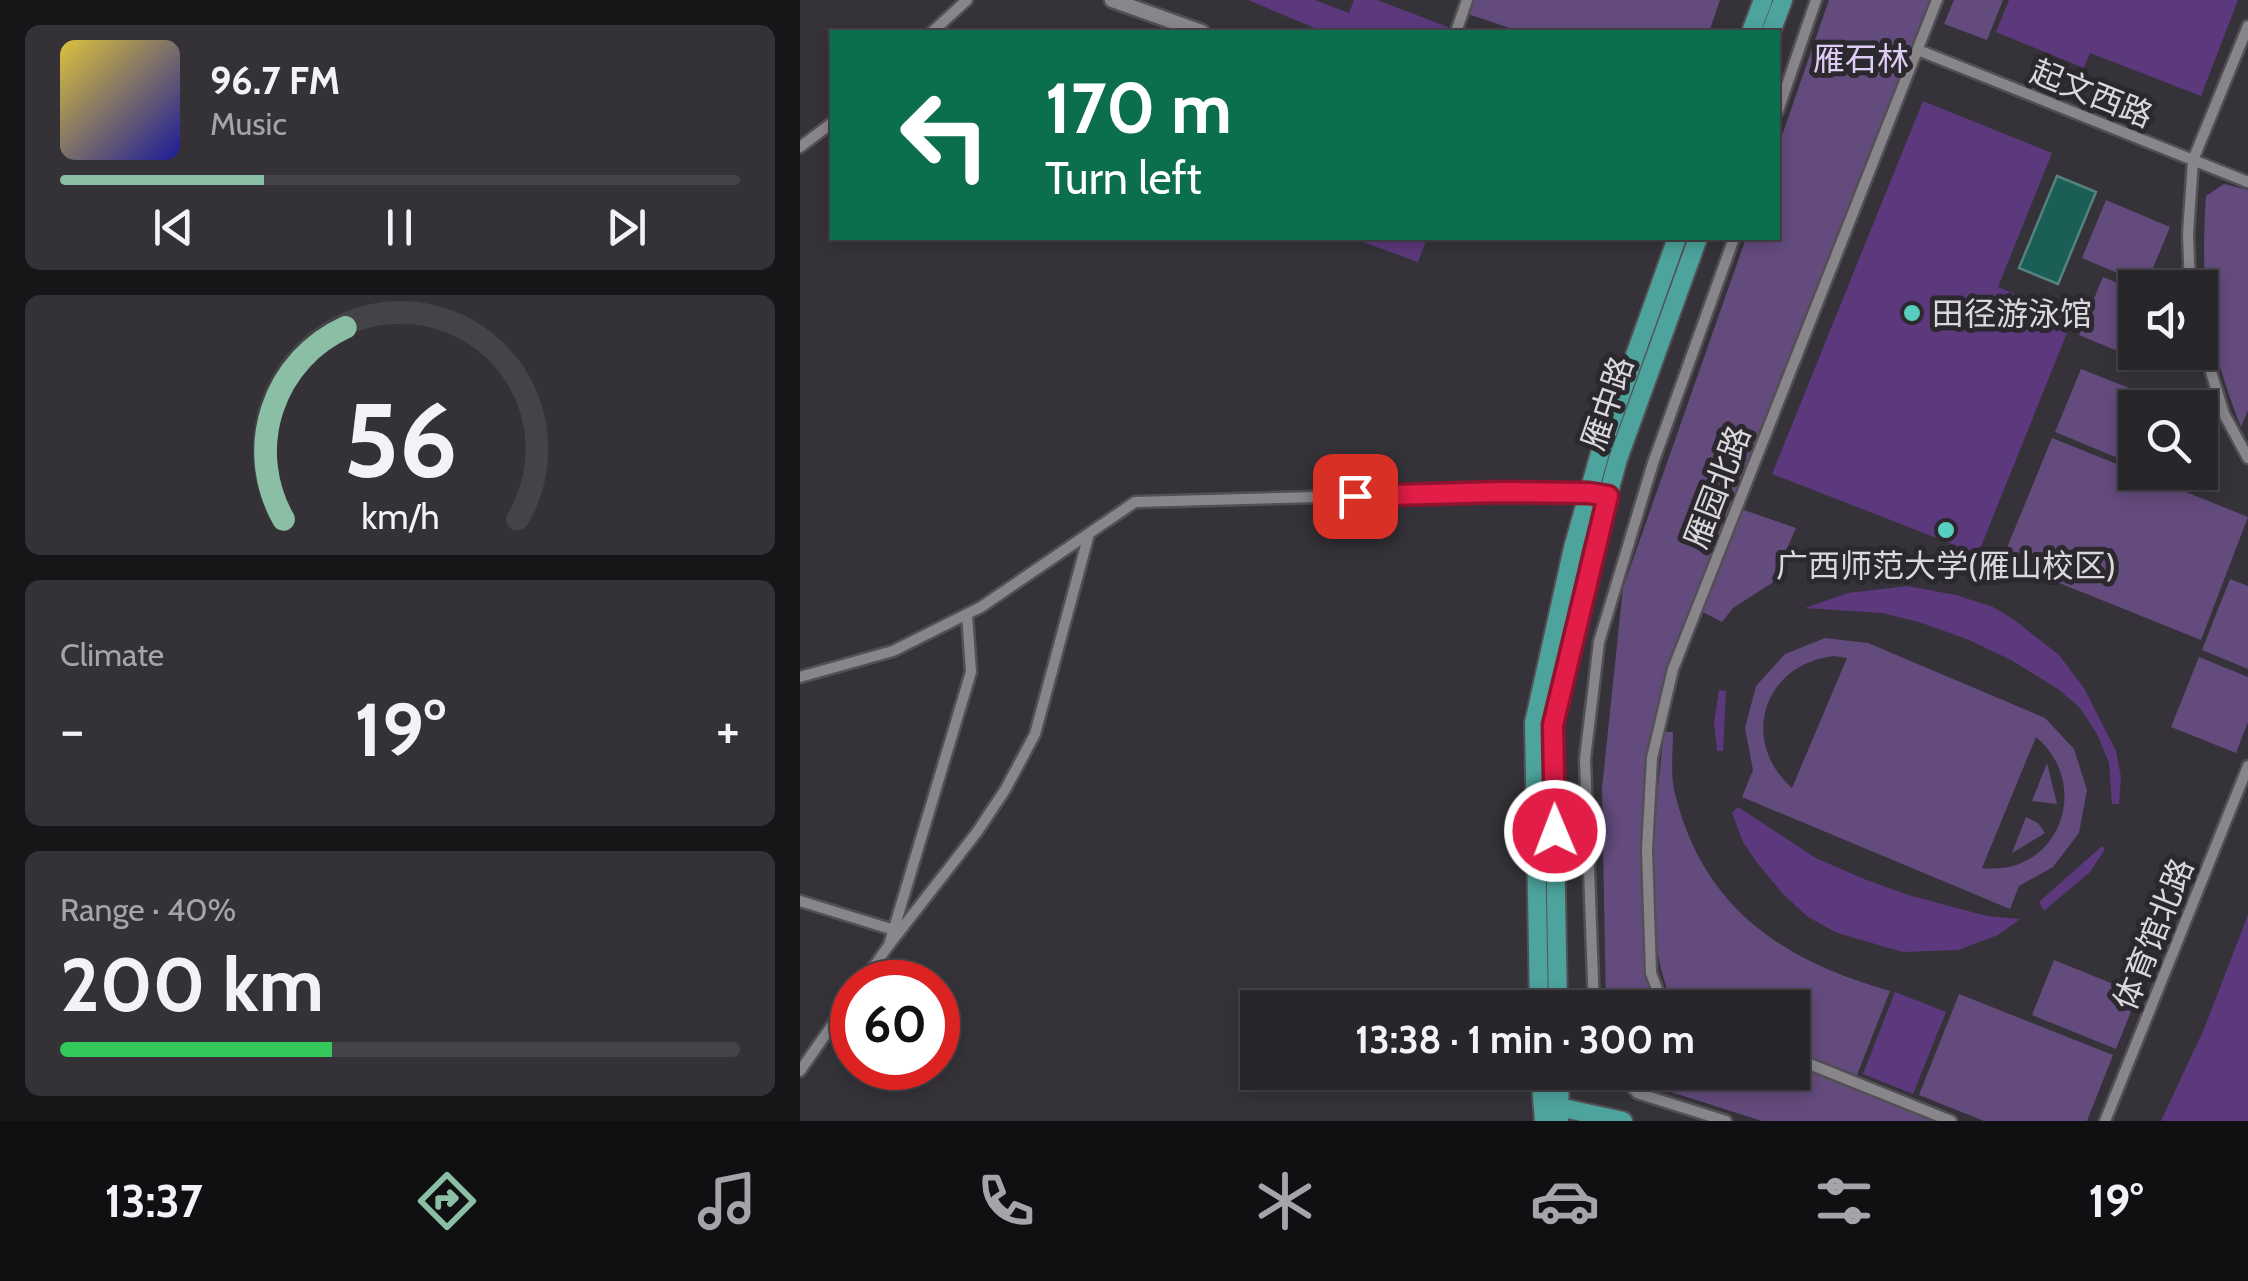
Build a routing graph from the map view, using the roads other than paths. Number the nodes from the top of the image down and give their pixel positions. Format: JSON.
{"nodes":[{"id":1,"x":967,"y":0,"type":"edge"},
{"id":2,"x":1112,"y":0,"type":"edge"},
{"id":3,"x":1467,"y":0,"type":"edge"},
{"id":4,"x":1763,"y":0,"type":"edge"},
{"id":5,"x":1783,"y":0,"type":"edge"},
{"id":6,"x":1816,"y":0,"type":"edge"},
{"id":7,"x":1937,"y":0,"type":"edge"},
{"id":8,"x":1129,"y":3,"type":"edge"},
{"id":9,"x":2248,"y":26,"type":"edge"},
{"id":10,"x":934,"y":30,"type":"edge"},
{"id":11,"x":1197,"y":30,"type":"edge"},
{"id":12,"x":1457,"y":30,"type":"edge"},
{"id":13,"x":1752,"y":30,"type":"edge"},
{"id":14,"x":1772,"y":30,"type":"edge"},
{"id":15,"x":1918,"y":50,"type":"junction"},
{"id":16,"x":1780,"y":106,"type":"edge"},
{"id":17,"x":830,"y":124,"type":"edge"},
{"id":18,"x":800,"y":147,"type":"edge"},
{"id":19,"x":2193,"y":160,"type":"junction"},
{"id":20,"x":2248,"y":182,"type":"edge"},
{"id":21,"x":1676,"y":240,"type":"edge"},
{"id":22,"x":1697,"y":240,"type":"edge"},
{"id":23,"x":1733,"y":240,"type":"edge"},
{"id":24,"x":2189,"y":270,"type":"edge"},
{"id":25,"x":2210,"y":370,"type":"edge"},
{"id":26,"x":2248,"y":458,"type":"edge"},
{"id":27,"x":1598,"y":494,"type":"junction"},
{"id":28,"x":1089,"y":533,"type":"junction"},
{"id":29,"x":967,"y":614,"type":"junction"},
{"id":30,"x":800,"y":677,"type":"edge"},
{"id":31,"x":2248,"y":766,"type":"edge"},
{"id":32,"x":800,"y":900,"type":"edge"},
{"id":33,"x":894,"y":930,"type":"junction"},
{"id":34,"x":889,"y":945,"type":"junction"},
{"id":35,"x":878,"y":960,"type":"edge"},
{"id":36,"x":1538,"y":990,"type":"edge"},
{"id":37,"x":1558,"y":990,"type":"edge"},
{"id":38,"x":1593,"y":990,"type":"edge"},
{"id":39,"x":1657,"y":990,"type":"edge"},
{"id":40,"x":830,"y":1028,"type":"edge"},
{"id":41,"x":1810,"y":1063,"type":"edge"},
{"id":42,"x":800,"y":1071,"type":"edge"},
{"id":43,"x":1541,"y":1090,"type":"edge"},
{"id":44,"x":1634,"y":1090,"type":"edge"},
{"id":45,"x":1559,"y":1114,"type":"edge"},
{"id":46,"x":1544,"y":1121,"type":"edge"},
{"id":47,"x":1623,"y":1121,"type":"edge"},
{"id":48,"x":1726,"y":1121,"type":"edge"},
{"id":49,"x":1951,"y":1121,"type":"edge"},
{"id":50,"x":2105,"y":1121,"type":"edge"}],
"edges":[{"from":1,"to":10,"type":"street"},
{"from":2,"to":8,"type":"street"},
{"from":3,"to":12,"type":"street"},
{"from":4,"to":13,"type":"main road"},
{"from":5,"to":14,"type":"main road"},
{"from":6,"to":16,"type":"street"},
{"from":7,"to":15,"type":"street","name":"雁园北路"},
{"from":8,"to":11,"type":"street"},
{"from":9,"to":19,"type":"street"},
{"from":15,"to":19,"type":"street","name":"起文西路"},
{"from":15,"to":39,"type":"street","name":"雁园北路"},
{"from":17,"to":18,"type":"street"},
{"from":19,"to":20,"type":"street","name":"起文西路"},
{"from":19,"to":24,"type":"street"},
{"from":21,"to":27,"type":"main road","name":"雁中路"},
{"from":22,"to":27,"type":"main road","name":"雁中路"},
{"from":23,"to":38,"type":"street"},
{"from":25,"to":26,"type":"street"},
{"from":27,"to":28,"type":"street"},
{"from":27,"to":36,"type":"main road","name":"雁中路"},
{"from":27,"to":37,"type":"main road","name":"雁中路"},
{"from":28,"to":29,"type":"street"},
{"from":28,"to":34,"type":"street"},
{"from":29,"to":30,"type":"street"},
{"from":29,"to":33,"type":"street"},
{"from":31,"to":50,"type":"street","name":"体育馆北路"},
{"from":32,"to":33,"type":"street"},
{"from":33,"to":34,"type":"street"},
{"from":34,"to":35,"type":"street"},
{"from":40,"to":42,"type":"street"},
{"from":41,"to":49,"type":"street"},
{"from":43,"to":46,"type":"main road"},
{"from":44,"to":48,"type":"street"},
{"from":45,"to":47,"type":"main road"}]}
